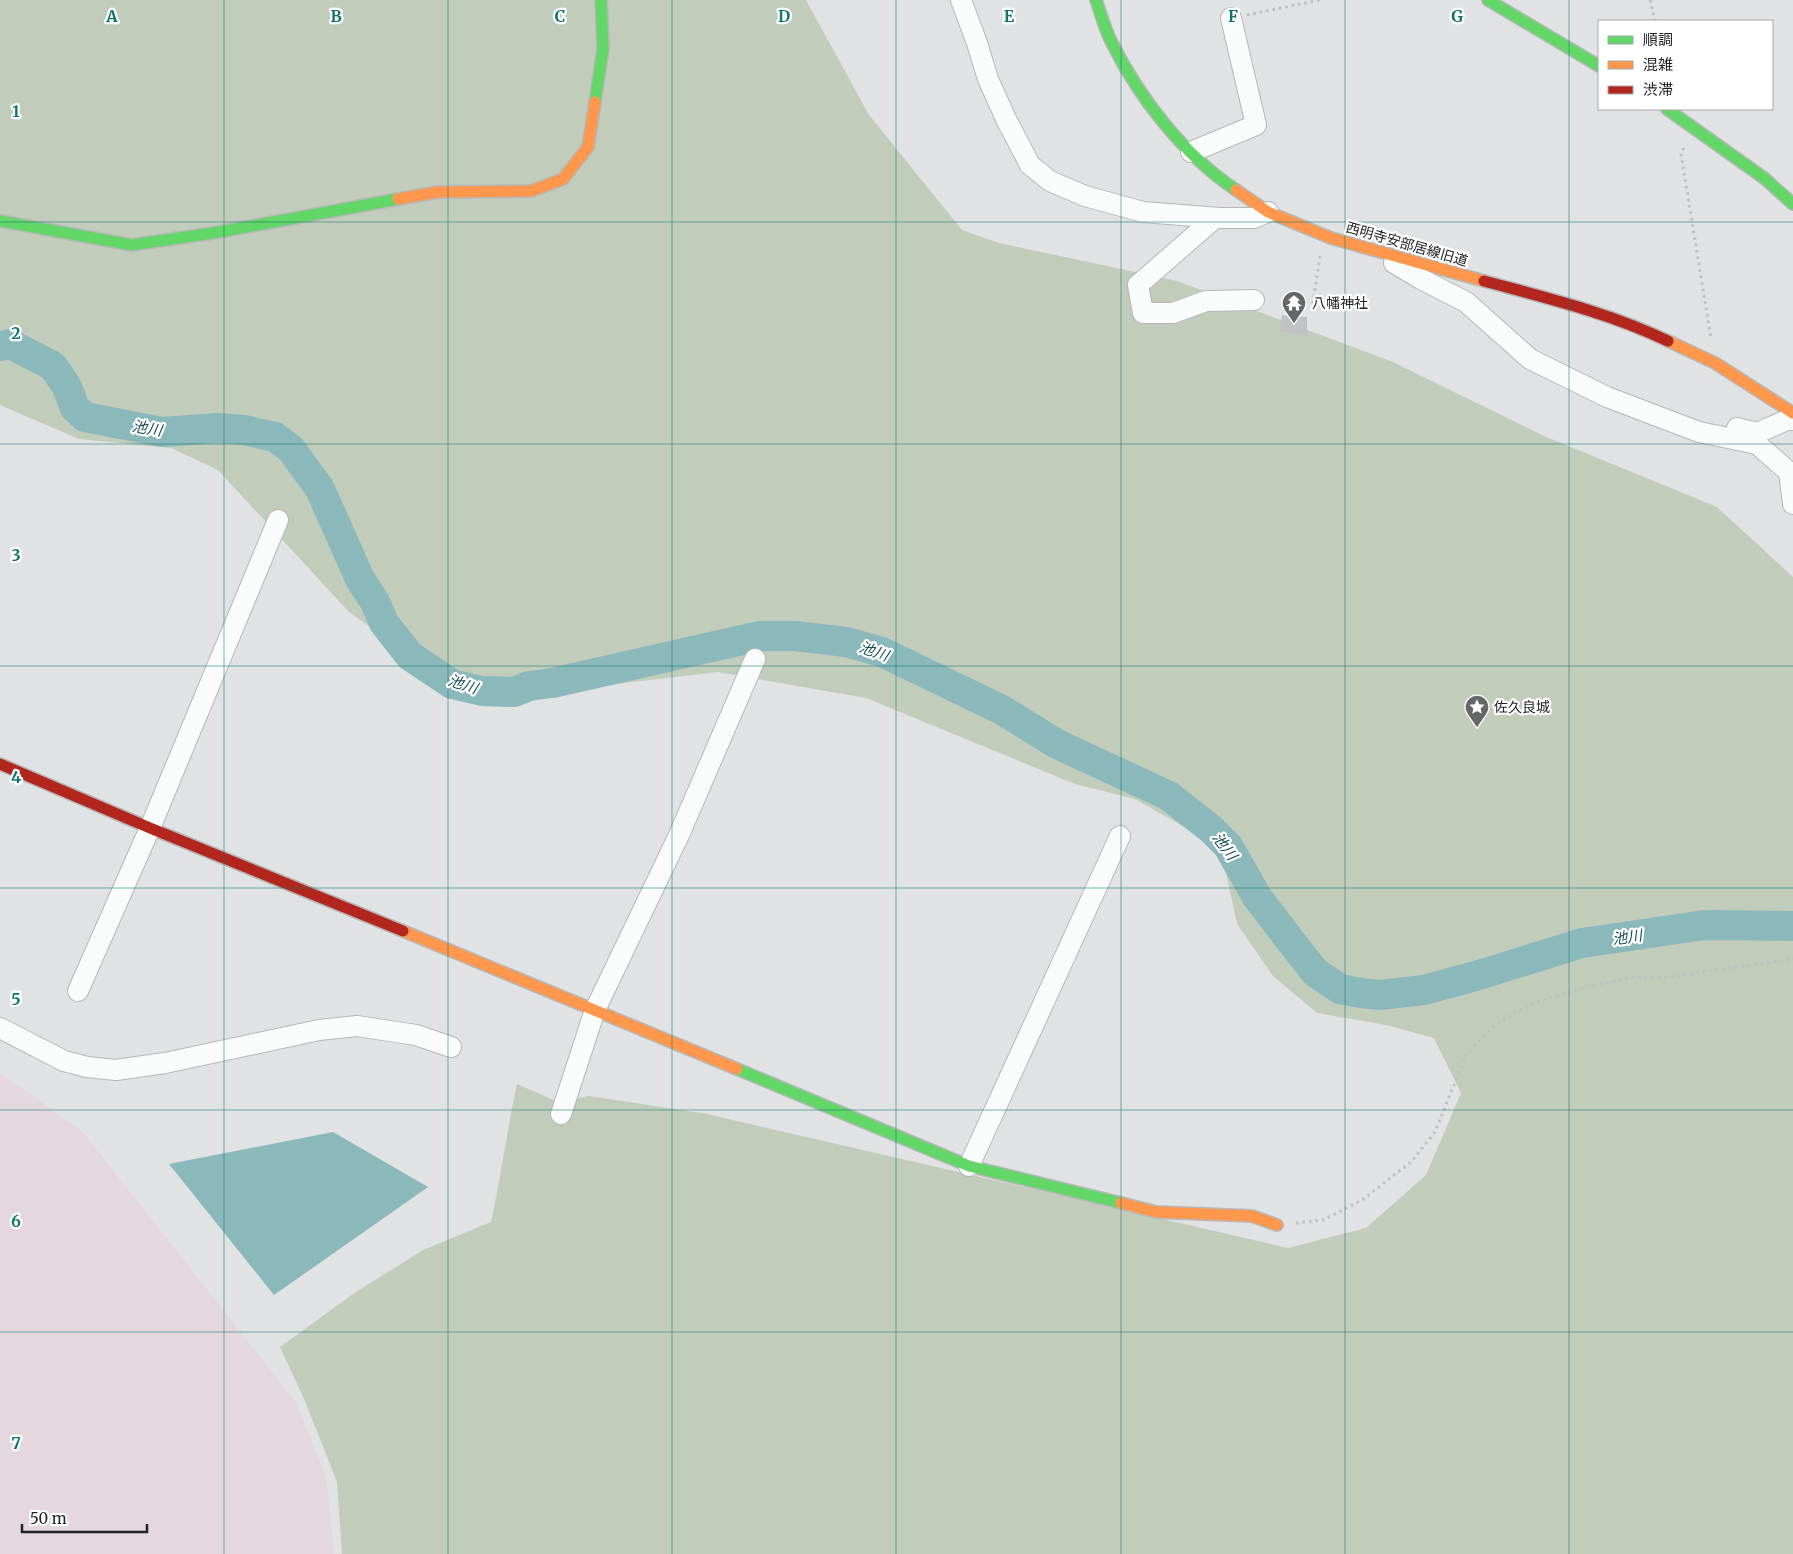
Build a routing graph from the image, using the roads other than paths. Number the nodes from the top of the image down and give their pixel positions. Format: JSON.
{"nodes":[{"id":1,"x":601,"y":0,"type":"edge"},
{"id":2,"x":961,"y":0,"type":"edge"},
{"id":3,"x":1096,"y":0,"type":"edge"},
{"id":4,"x":1488,"y":0,"type":"edge"},
{"id":5,"x":1230,"y":18,"type":"road end"},
{"id":6,"x":1598,"y":65,"type":"edge"},
{"id":7,"x":1668,"y":110,"type":"edge"},
{"id":8,"x":1191,"y":152,"type":"junction"},
{"id":9,"x":1793,"y":204,"type":"edge"},
{"id":10,"x":1268,"y":212,"type":"junction"},
{"id":11,"x":1215,"y":218,"type":"junction"},
{"id":12,"x":0,"y":221,"type":"edge"},
{"id":13,"x":1374,"y":251,"type":"junction"},
{"id":14,"x":1254,"y":300,"type":"dead end"},
{"id":15,"x":1793,"y":413,"type":"edge"},
{"id":16,"x":1793,"y":420,"type":"edge"},
{"id":17,"x":1699,"y":432,"type":"junction"},
{"id":18,"x":1793,"y":504,"type":"edge"},
{"id":19,"x":278,"y":520,"type":"dead end"},
{"id":20,"x":755,"y":660,"type":"dead end"},
{"id":21,"x":0,"y":764,"type":"edge"},
{"id":22,"x":150,"y":828,"type":"junction"},
{"id":23,"x":1120,"y":836,"type":"dead end"},
{"id":24,"x":78,"y":991,"type":"dead end"},
{"id":25,"x":594,"y":1010,"type":"junction"},
{"id":26,"x":0,"y":1028,"type":"edge"},
{"id":27,"x":451,"y":1047,"type":"dead end"},
{"id":28,"x":560,"y":1114,"type":"dead end"},
{"id":29,"x":969,"y":1166,"type":"junction"},
{"id":30,"x":1277,"y":1225,"type":"road end"}],
"edges":[{"from":1,"to":12,"type":"street"},
{"from":2,"to":11,"type":"street"},
{"from":3,"to":8,"type":"street","name":"西明寺安部居線旧道"},
{"from":4,"to":6,"type":"street"},
{"from":5,"to":8,"type":"street"},
{"from":7,"to":9,"type":"street"},
{"from":8,"to":10,"type":"street","name":"西明寺安部居線旧道"},
{"from":10,"to":11,"type":"street"},
{"from":10,"to":13,"type":"street","name":"西明寺安部居線旧道"},
{"from":11,"to":14,"type":"street"},
{"from":13,"to":15,"type":"street","name":"西明寺安部居線旧道"},
{"from":13,"to":17,"type":"street"},
{"from":16,"to":17,"type":"street"},
{"from":17,"to":18,"type":"street"},
{"from":19,"to":22,"type":"street"},
{"from":20,"to":25,"type":"street"},
{"from":21,"to":22,"type":"street"},
{"from":22,"to":24,"type":"street"},
{"from":22,"to":25,"type":"street"},
{"from":23,"to":29,"type":"street"},
{"from":25,"to":28,"type":"street"},
{"from":25,"to":29,"type":"street"},
{"from":26,"to":27,"type":"street"},
{"from":29,"to":30,"type":"street"}]}
